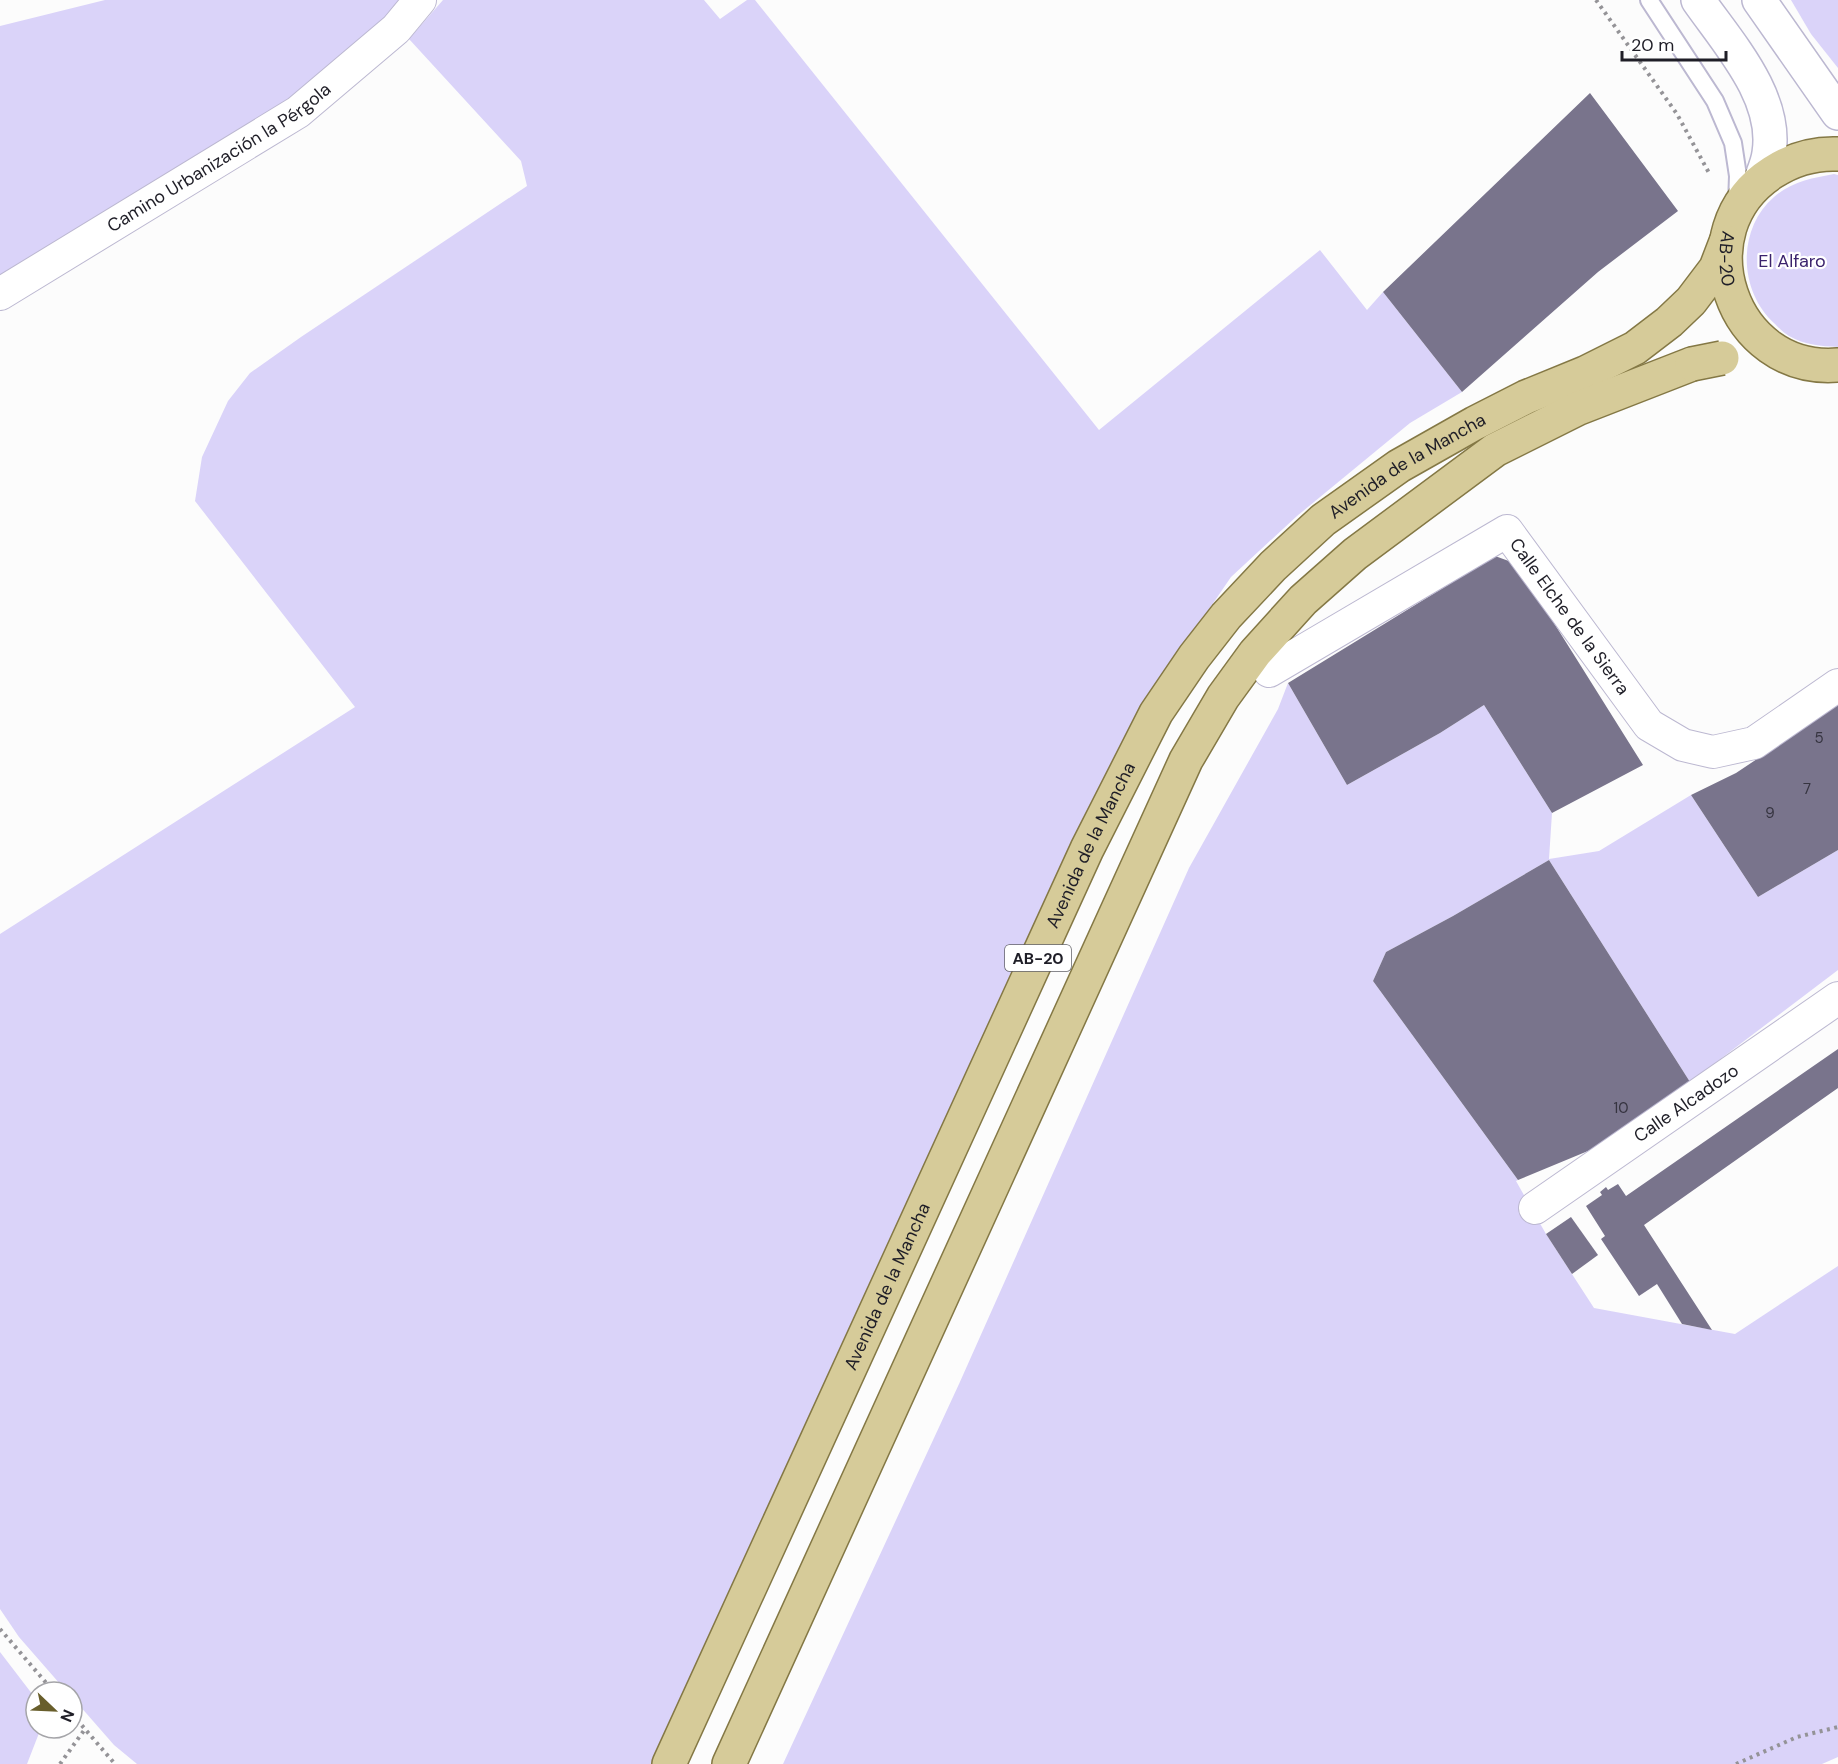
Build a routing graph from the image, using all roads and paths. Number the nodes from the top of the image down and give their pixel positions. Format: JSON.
{"nodes":[{"id":1,"x":420,"y":0,"type":"edge"},
{"id":2,"x":1596,"y":0,"type":"edge"},
{"id":3,"x":1649,"y":0,"type":"edge"},
{"id":4,"x":1698,"y":0,"type":"edge"},
{"id":5,"x":1764,"y":6,"type":"edge"},
{"id":6,"x":1838,"y":113,"type":"edge"},
{"id":7,"x":1838,"y":154,"type":"edge"},
{"id":8,"x":1710,"y":175,"type":"dead end"},
{"id":9,"x":1761,"y":179,"type":"junction"},
{"id":10,"x":1731,"y":227,"type":"junction"},
{"id":11,"x":0,"y":294,"type":"edge"},
{"id":12,"x":1772,"y":348,"type":"junction"},
{"id":13,"x":1834,"y":367,"type":"edge"},
{"id":14,"x":1269,"y":671,"type":"dead end"},
{"id":15,"x":1838,"y":685,"type":"edge"},
{"id":16,"x":1838,"y":998,"type":"edge"},
{"id":17,"x":1535,"y":1208,"type":"dead end"},
{"id":18,"x":0,"y":1629,"type":"edge"},
{"id":19,"x":44,"y":1680,"type":"edge"},
{"id":20,"x":1838,"y":1727,"type":"edge"},
{"id":21,"x":85,"y":1729,"type":"joint"},
{"id":22,"x":60,"y":1764,"type":"edge"},
{"id":23,"x":115,"y":1764,"type":"edge"},
{"id":24,"x":669,"y":1764,"type":"edge"},
{"id":25,"x":729,"y":1764,"type":"edge"},
{"id":26,"x":1736,"y":1764,"type":"edge"}],
"edges":[{"from":1,"to":11,"type":"street","name":"Camino Urbanización la Pérgola"},
{"from":2,"to":8,"type":"path"},
{"from":3,"to":10,"type":"lane"},
{"from":4,"to":9,"type":"main road"},
{"from":5,"to":6,"type":"main road"},
{"from":7,"to":9,"type":"main road","name":"AB-20"},
{"from":9,"to":10,"type":"main road","name":"AB-20"},
{"from":10,"to":12,"type":"main road","name":"AB-20"},
{"from":10,"to":24,"type":"main road","name":"Avenida de la Mancha","number":"AB-20"},
{"from":12,"to":13,"type":"main road","name":"AB-20"},
{"from":12,"to":25,"type":"main road","name":"Avenida de la Mancha","number":"AB-20"},
{"from":14,"to":15,"type":"street","name":"Calle Elche de la Sierra"},
{"from":16,"to":17,"type":"street","name":"Calle Alcadozo"},
{"from":18,"to":19,"type":"path"},
{"from":20,"to":26,"type":"path"},
{"from":21,"to":22,"type":"path"},
{"from":21,"to":23,"type":"path"}]}
